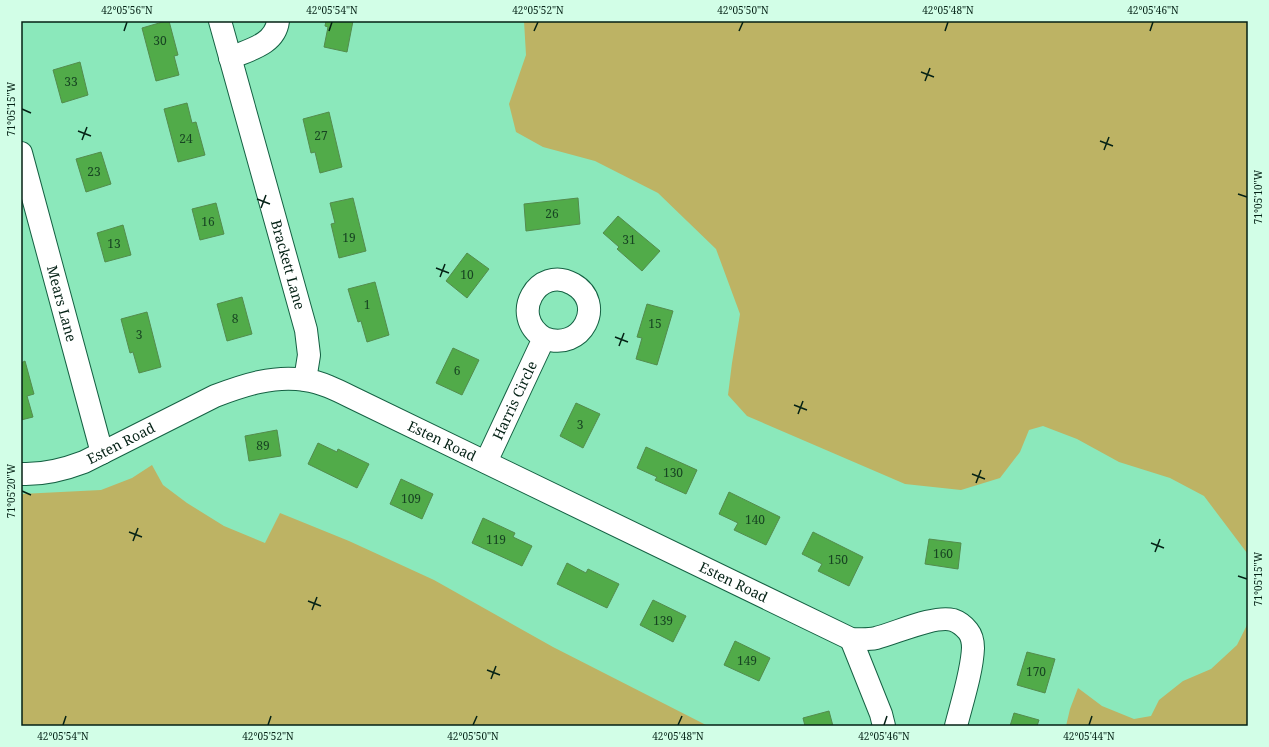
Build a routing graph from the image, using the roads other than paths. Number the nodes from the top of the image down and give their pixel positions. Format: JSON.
{"nodes":[{"id":1,"x":220,"y":21,"type":"edge"},
{"id":2,"x":278,"y":21,"type":"edge"},
{"id":3,"x":230,"y":58,"type":"junction"},
{"id":4,"x":21,"y":153,"type":"edge"},
{"id":5,"x":544,"y":338,"type":"dead end"},
{"id":6,"x":305,"y":380,"type":"junction"},
{"id":7,"x":102,"y":454,"type":"junction"},
{"id":8,"x":486,"y":462,"type":"junction"},
{"id":9,"x":21,"y":474,"type":"edge"},
{"id":10,"x":851,"y":639,"type":"junction"},
{"id":11,"x":884,"y":726,"type":"edge"},
{"id":12,"x":956,"y":726,"type":"edge"}],
"edges":[{"from":1,"to":3,"type":"street","name":"Brackett Lane"},
{"from":2,"to":3,"type":"street"},
{"from":3,"to":6,"type":"street","name":"Brackett Lane"},
{"from":4,"to":7,"type":"street","name":"Mears Lane"},
{"from":5,"to":8,"type":"street","name":"Harris Circle"},
{"from":6,"to":7,"type":"street","name":"Esten Road"},
{"from":6,"to":8,"type":"street","name":"Esten Road"},
{"from":7,"to":9,"type":"street","name":"Esten Road"},
{"from":8,"to":10,"type":"street","name":"Esten Road"},
{"from":10,"to":11,"type":"street"},
{"from":10,"to":12,"type":"street","name":"Esten Road"}]}
